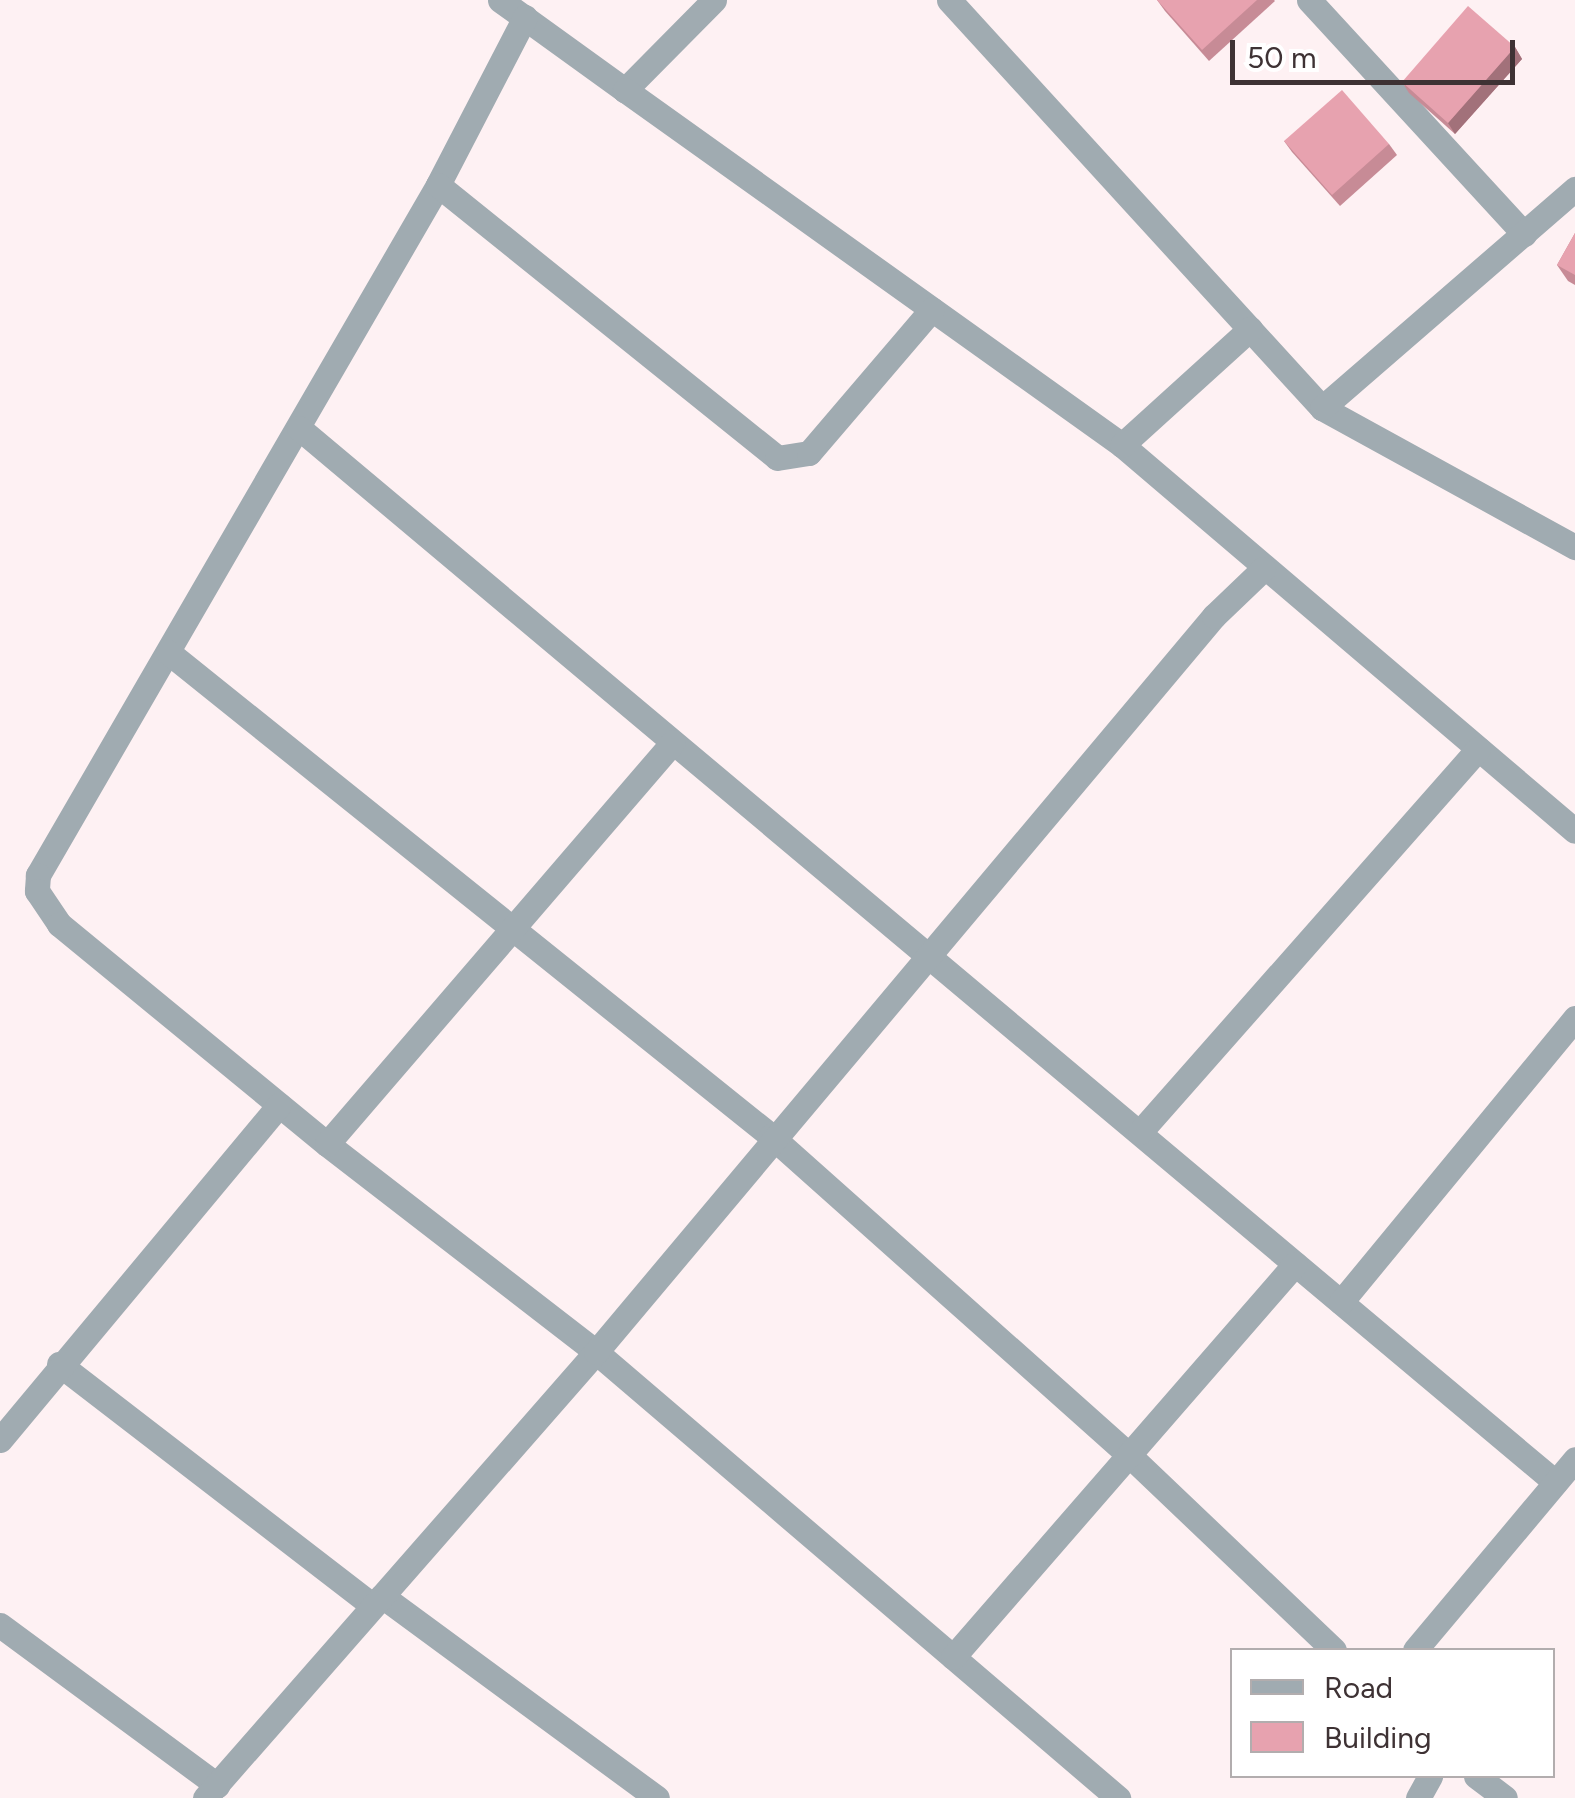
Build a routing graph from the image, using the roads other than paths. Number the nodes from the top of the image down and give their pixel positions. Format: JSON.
{"nodes":[{"id":1,"x":500,"y":0,"type":"edge"},
{"id":2,"x":714,"y":0,"type":"edge"},
{"id":3,"x":949,"y":0,"type":"edge"},
{"id":4,"x":1310,"y":0,"type":"edge"},
{"id":5,"x":525,"y":17,"type":"junction"},
{"id":6,"x":624,"y":90,"type":"junction"},
{"id":7,"x":438,"y":184,"type":"junction"},
{"id":8,"x":1575,"y":189,"type":"edge"},
{"id":9,"x":1524,"y":234,"type":"junction"},
{"id":10,"x":932,"y":309,"type":"junction"},
{"id":11,"x":1250,"y":329,"type":"junction"},
{"id":12,"x":1322,"y":408,"type":"junction"},
{"id":13,"x":299,"y":428,"type":"junction"},
{"id":14,"x":1122,"y":445,"type":"junction"},
{"id":15,"x":1575,"y":547,"type":"edge"},
{"id":16,"x":1263,"y":569,"type":"junction"},
{"id":17,"x":168,"y":652,"type":"junction"},
{"id":18,"x":673,"y":742,"type":"junction"},
{"id":19,"x":1478,"y":749,"type":"junction"},
{"id":20,"x":1575,"y":832,"type":"edge"},
{"id":21,"x":512,"y":929,"type":"junction"},
{"id":22,"x":928,"y":956,"type":"junction"},
{"id":23,"x":1575,"y":1018,"type":"edge"},
{"id":24,"x":278,"y":1104,"type":"junction"},
{"id":25,"x":1140,"y":1132,"type":"junction"},
{"id":26,"x":771,"y":1136,"type":"junction"},
{"id":27,"x":327,"y":1144,"type":"junction"},
{"id":28,"x":1295,"y":1264,"type":"junction"},
{"id":29,"x":1341,"y":1302,"type":"junction"},
{"id":30,"x":596,"y":1352,"type":"junction"},
{"id":31,"x":59,"y":1364,"type":"junction"},
{"id":32,"x":0,"y":1440,"type":"edge"},
{"id":33,"x":1130,"y":1454,"type":"junction"},
{"id":34,"x":1575,"y":1459,"type":"edge"},
{"id":35,"x":1556,"y":1482,"type":"junction"},
{"id":36,"x":378,"y":1601,"type":"junction"},
{"id":37,"x":0,"y":1625,"type":"edge"},
{"id":38,"x":1332,"y":1648,"type":"edge"},
{"id":39,"x":1417,"y":1648,"type":"edge"},
{"id":40,"x":953,"y":1657,"type":"junction"},
{"id":41,"x":1479,"y":1778,"type":"edge"},
{"id":42,"x":211,"y":1791,"type":"edge"},
{"id":43,"x":657,"y":1798,"type":"edge"},
{"id":44,"x":1118,"y":1798,"type":"edge"},
{"id":45,"x":1505,"y":1798,"type":"edge"}],
"edges":[{"from":1,"to":5,"type":"street"},
{"from":2,"to":6,"type":"street"},
{"from":3,"to":11,"type":"street"},
{"from":4,"to":9,"type":"street"},
{"from":5,"to":6,"type":"street"},
{"from":5,"to":7,"type":"street"},
{"from":6,"to":10,"type":"street"},
{"from":7,"to":10,"type":"street"},
{"from":7,"to":13,"type":"street"},
{"from":8,"to":9,"type":"street"},
{"from":9,"to":12,"type":"street"},
{"from":10,"to":14,"type":"street"},
{"from":11,"to":12,"type":"street"},
{"from":11,"to":14,"type":"street"},
{"from":12,"to":15,"type":"street"},
{"from":13,"to":17,"type":"street"},
{"from":13,"to":18,"type":"street"},
{"from":14,"to":16,"type":"street"},
{"from":16,"to":19,"type":"street"},
{"from":16,"to":22,"type":"street"},
{"from":17,"to":21,"type":"street"},
{"from":17,"to":24,"type":"street"},
{"from":18,"to":21,"type":"street"},
{"from":18,"to":22,"type":"street"},
{"from":19,"to":20,"type":"street"},
{"from":19,"to":25,"type":"street"},
{"from":21,"to":26,"type":"street"},
{"from":21,"to":27,"type":"street"},
{"from":22,"to":25,"type":"street"},
{"from":22,"to":26,"type":"street"},
{"from":23,"to":29,"type":"street"},
{"from":24,"to":27,"type":"street"},
{"from":24,"to":31,"type":"street"},
{"from":25,"to":28,"type":"street"},
{"from":26,"to":30,"type":"street"},
{"from":26,"to":33,"type":"street"},
{"from":27,"to":30,"type":"street"},
{"from":28,"to":29,"type":"street"},
{"from":28,"to":33,"type":"street"},
{"from":29,"to":35,"type":"street"},
{"from":30,"to":36,"type":"street"},
{"from":30,"to":40,"type":"street"},
{"from":31,"to":32,"type":"street"},
{"from":31,"to":36,"type":"street"},
{"from":33,"to":38,"type":"street"},
{"from":33,"to":40,"type":"street"},
{"from":34,"to":35,"type":"street"},
{"from":35,"to":39,"type":"street"},
{"from":36,"to":42,"type":"street"},
{"from":36,"to":43,"type":"street"},
{"from":37,"to":42,"type":"street"},
{"from":40,"to":44,"type":"street"},
{"from":41,"to":45,"type":"street"}]}
